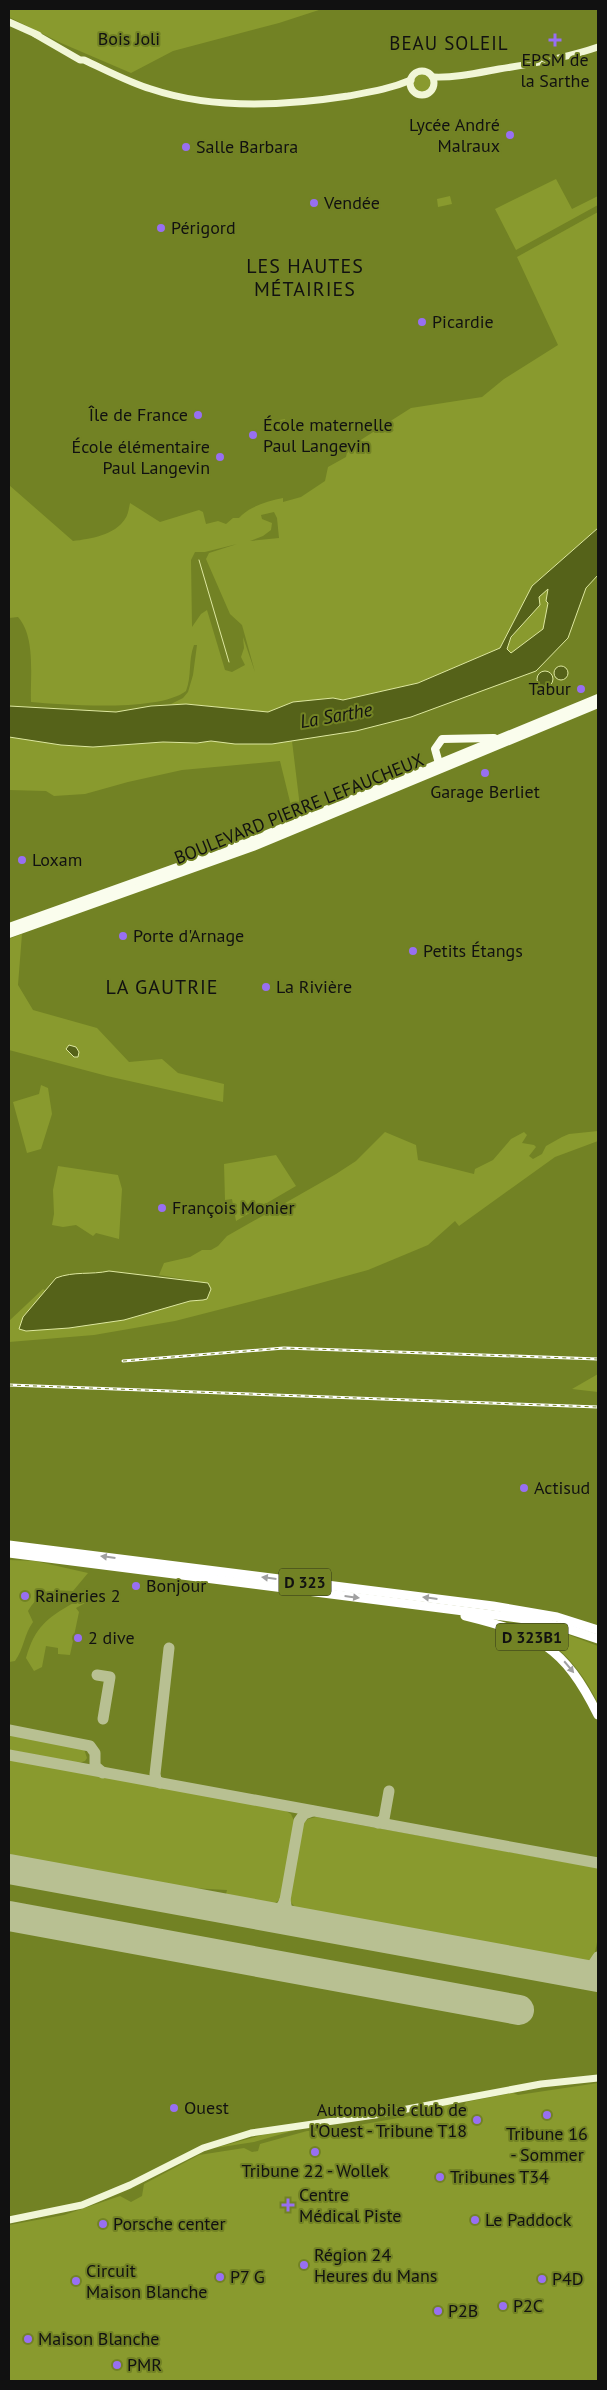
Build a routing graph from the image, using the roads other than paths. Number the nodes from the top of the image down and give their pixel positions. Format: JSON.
{"nodes":[{"id":1,"x":9,"y":23,"type":"edge"},
{"id":2,"x":598,"y":47,"type":"edge"},
{"id":3,"x":410,"y":80,"type":"junction"},
{"id":4,"x":434,"y":81,"type":"junction"},
{"id":5,"x":394,"y":87,"type":"junction"},
{"id":6,"x":412,"y":89,"type":"junction"},
{"id":7,"x":598,"y":698,"type":"edge"},
{"id":8,"x":598,"y":704,"type":"edge"},
{"id":9,"x":506,"y":736,"type":"junction"},
{"id":10,"x":439,"y":766,"type":"junction"},
{"id":11,"x":9,"y":927,"type":"edge"},
{"id":12,"x":9,"y":934,"type":"edge"},
{"id":13,"x":9,"y":1545,"type":"edge"},
{"id":14,"x":9,"y":1554,"type":"edge"},
{"id":15,"x":38,"y":1557,"type":"junction"},
{"id":16,"x":94,"y":1569,"type":"dead end"},
{"id":17,"x":151,"y":1581,"type":"dead end"},
{"id":18,"x":298,"y":1590,"type":"junction"},
{"id":19,"x":493,"y":1606,"type":"junction"},
{"id":20,"x":431,"y":1607,"type":"junction"},
{"id":21,"x":598,"y":1624,"type":"edge"},
{"id":22,"x":598,"y":1630,"type":"edge"},
{"id":23,"x":598,"y":1639,"type":"edge"},
{"id":24,"x":598,"y":1715,"type":"edge"},
{"id":25,"x":598,"y":2078,"type":"edge"},
{"id":26,"x":9,"y":2220,"type":"edge"}],
"edges":[{"from":1,"to":5,"type":"street"},
{"from":2,"to":4,"type":"street"},
{"from":3,"to":4,"type":"street"},
{"from":3,"to":5,"type":"street"},
{"from":3,"to":6,"type":"street"},
{"from":4,"to":6,"type":"street"},
{"from":5,"to":6,"type":"street"},
{"from":7,"to":9,"type":"main road","name":"BOULEVARD PIERRE LEFAUCHEUX"},
{"from":8,"to":10,"type":"main road","name":"BOULEVARD PIERRE LEFAUCHEUX"},
{"from":9,"to":10,"type":"main road","name":"BOULEVARD PIERRE LEFAUCHEUX"},
{"from":9,"to":10,"type":"main road"},
{"from":10,"to":11,"type":"main road","name":"BOULEVARD PIERRE LEFAUCHEUX"},
{"from":10,"to":12,"type":"main road","name":"BOULEVARD PIERRE LEFAUCHEUX"},
{"from":19,"to":13,"type":"highway","number":"D 323","one_way":true},
{"from":14,"to":15,"type":"highway","number":"D 323"},
{"from":15,"to":16,"type":"highway"},
{"from":15,"to":18,"type":"highway","number":"D 323"},
{"from":17,"to":18,"type":"highway"},
{"from":18,"to":20,"type":"highway","number":"D 323","one_way":true},
{"from":19,"to":21,"type":"highway"},
{"from":19,"to":22,"type":"highway","number":"D 323"},
{"from":20,"to":23,"type":"highway","number":"D 323"},
{"from":20,"to":24,"type":"highway","number":"D 323B1","one_way":true},
{"from":25,"to":26,"type":"street"}]}
